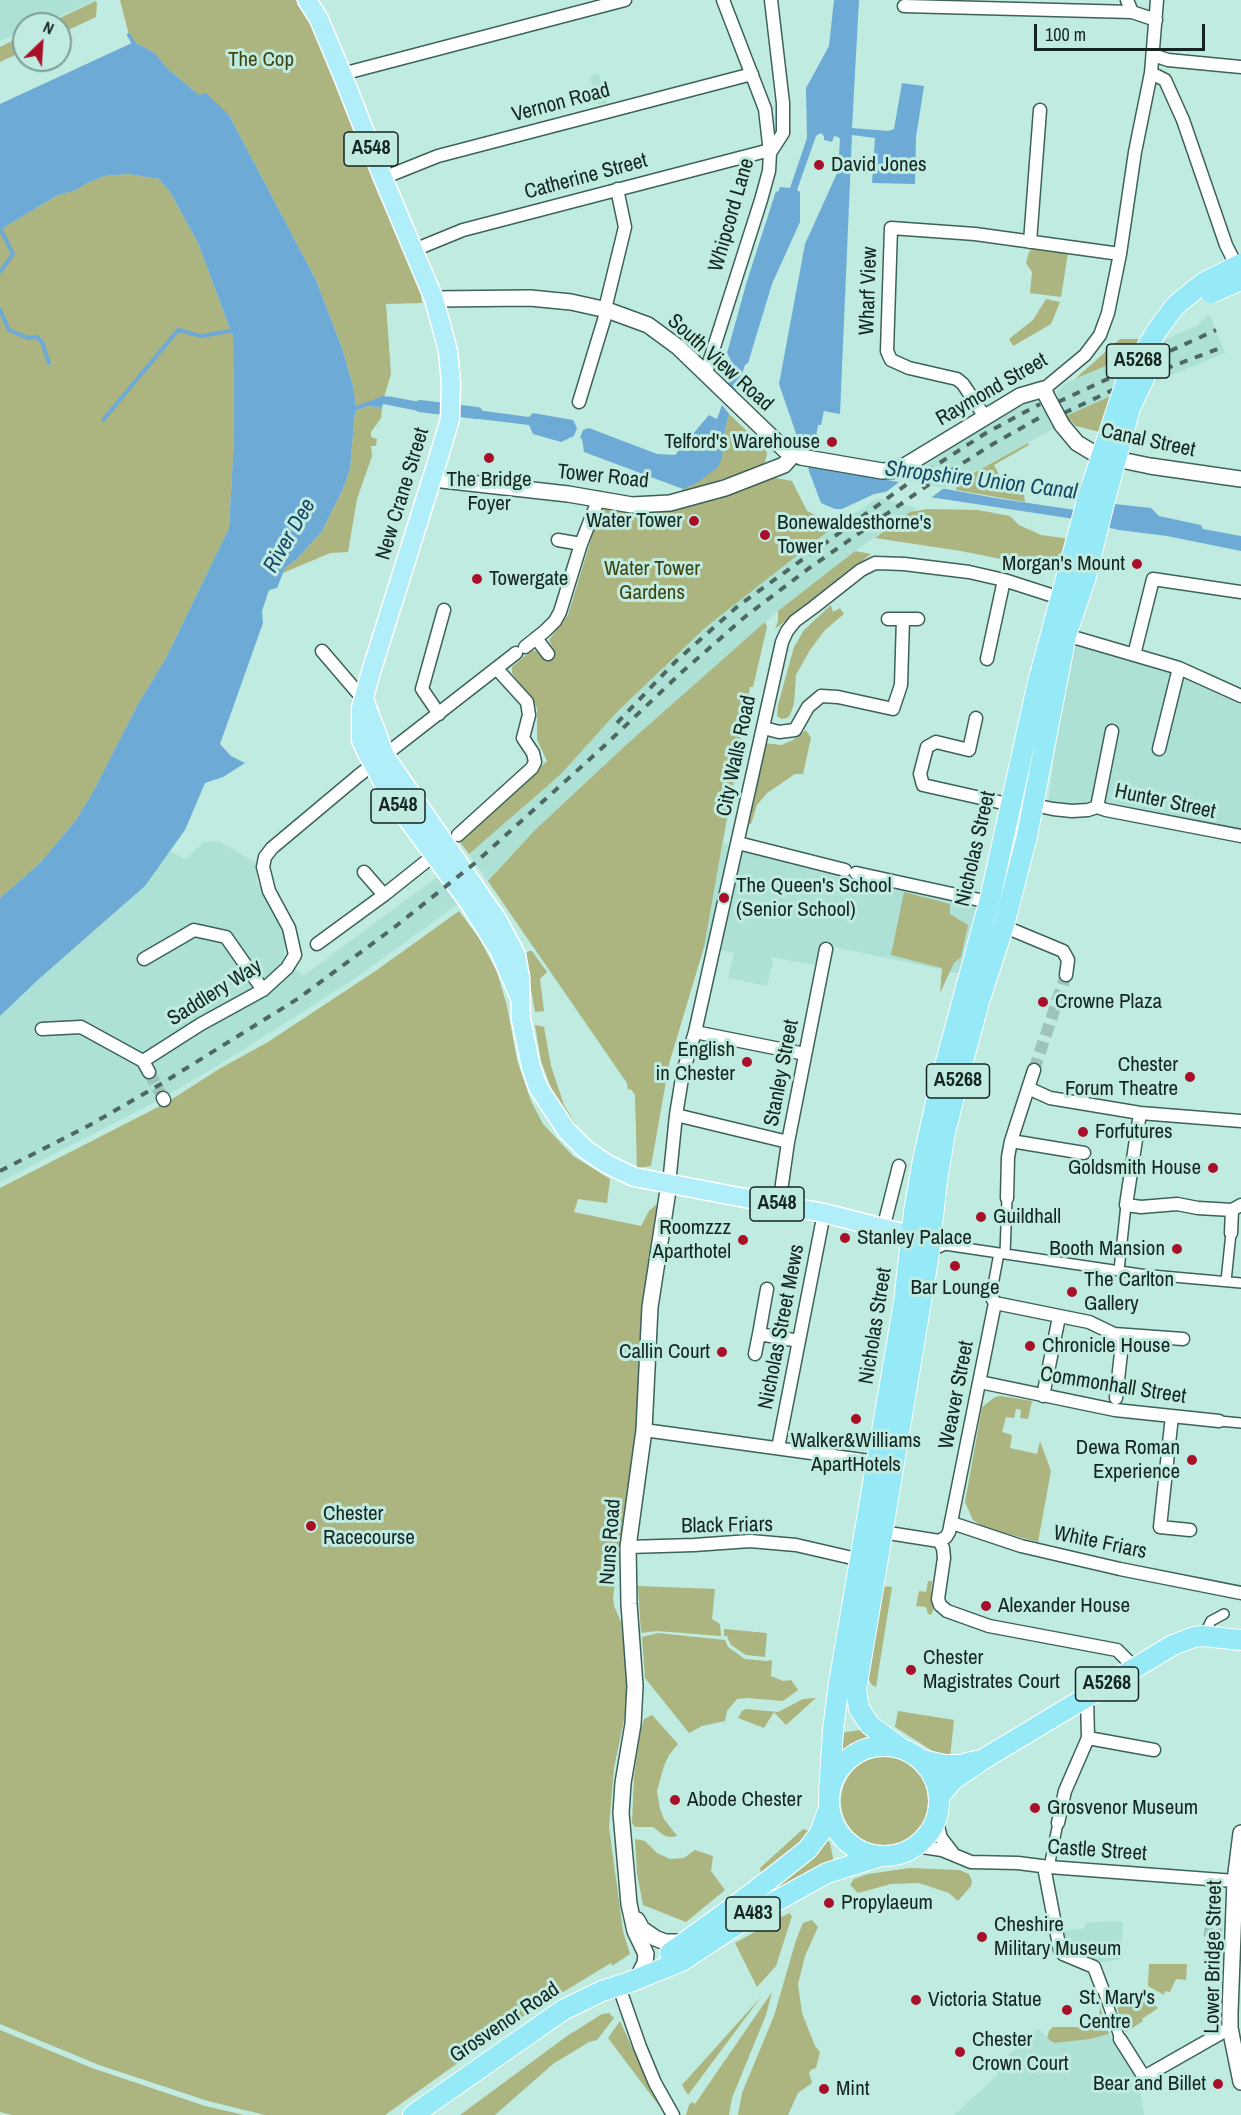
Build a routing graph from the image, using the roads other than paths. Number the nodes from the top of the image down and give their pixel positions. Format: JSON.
{"nodes":[{"id":1,"x":307,"y":0,"type":"edge"},
{"id":2,"x":625,"y":0,"type":"edge"},
{"id":3,"x":723,"y":0,"type":"edge"},
{"id":4,"x":771,"y":0,"type":"edge"},
{"id":5,"x":1157,"y":0,"type":"edge"},
{"id":6,"x":904,"y":6,"type":"dead end"},
{"id":7,"x":1130,"y":6,"type":"edge"},
{"id":8,"x":1156,"y":20,"type":"junction"},
{"id":9,"x":1153,"y":55,"type":"junction"},
{"id":10,"x":1241,"y":67,"type":"edge"},
{"id":11,"x":1151,"y":73,"type":"junction"},
{"id":12,"x":342,"y":74,"type":"junction"},
{"id":13,"x":752,"y":74,"type":"junction"},
{"id":14,"x":1041,"y":110,"type":"dead end"},
{"id":15,"x":770,"y":151,"type":"junction"},
{"id":16,"x":383,"y":178,"type":"junction"},
{"id":17,"x":617,"y":189,"type":"junction"},
{"id":18,"x":1030,"y":242,"type":"junction"},
{"id":19,"x":414,"y":250,"type":"junction"},
{"id":20,"x":1120,"y":254,"type":"junction"},
{"id":21,"x":1241,"y":264,"type":"edge"},
{"id":22,"x":1241,"y":274,"type":"edge"},
{"id":23,"x":1241,"y":280,"type":"edge"},
{"id":24,"x":434,"y":299,"type":"junction"},
{"id":25,"x":606,"y":309,"type":"junction"},
{"id":26,"x":706,"y":372,"type":"junction"},
{"id":27,"x":1045,"y":392,"type":"junction"},
{"id":28,"x":579,"y":402,"type":"dead end"},
{"id":29,"x":985,"y":417,"type":"junction"},
{"id":30,"x":797,"y":456,"type":"junction"},
{"id":31,"x":433,"y":479,"type":"junction"},
{"id":32,"x":1241,"y":479,"type":"edge"},
{"id":33,"x":599,"y":498,"type":"junction"},
{"id":34,"x":558,"y":540,"type":"dead end"},
{"id":35,"x":581,"y":544,"type":"junction"},
{"id":36,"x":1080,"y":560,"type":"junction"},
{"id":37,"x":1004,"y":580,"type":"junction"},
{"id":38,"x":1241,"y":592,"type":"edge"},
{"id":39,"x":1060,"y":598,"type":"junction"},
{"id":40,"x":444,"y":610,"type":"dead end"},
{"id":41,"x":888,"y":618,"type":"dead end"},
{"id":42,"x":903,"y":619,"type":"junction"},
{"id":43,"x":918,"y":619,"type":"dead end"},
{"id":44,"x":1059,"y":630,"type":"junction"},
{"id":45,"x":536,"y":638,"type":"junction"},
{"id":46,"x":322,"y":651,"type":"dead end"},
{"id":47,"x":548,"y":654,"type":"dead end"},
{"id":48,"x":1134,"y":655,"type":"junction"},
{"id":49,"x":987,"y":659,"type":"dead end"},
{"id":50,"x":1179,"y":668,"type":"junction"},
{"id":51,"x":497,"y":669,"type":"junction"},
{"id":52,"x":1241,"y":696,"type":"edge"},
{"id":53,"x":364,"y":700,"type":"junction"},
{"id":54,"x":438,"y":714,"type":"junction"},
{"id":55,"x":976,"y":718,"type":"dead end"},
{"id":56,"x":764,"y":728,"type":"junction"},
{"id":57,"x":1112,"y":731,"type":"dead end"},
{"id":58,"x":1159,"y":749,"type":"dead end"},
{"id":59,"x":379,"y":761,"type":"junction"},
{"id":60,"x":1034,"y":805,"type":"junction"},
{"id":61,"x":1012,"y":806,"type":"junction"},
{"id":62,"x":1101,"y":809,"type":"junction"},
{"id":63,"x":1241,"y":836,"type":"edge"},
{"id":64,"x":738,"y":843,"type":"junction"},
{"id":65,"x":446,"y":845,"type":"junction"},
{"id":66,"x":364,"y":872,"type":"dead end"},
{"id":67,"x":384,"y":895,"type":"junction"},
{"id":68,"x":993,"y":916,"type":"junction"},
{"id":69,"x":317,"y":944,"type":"dead end"},
{"id":70,"x":826,"y":948,"type":"dead end"},
{"id":71,"x":144,"y":959,"type":"dead end"},
{"id":72,"x":1066,"y":975,"type":"tunnel mouth"},
{"id":73,"x":263,"y":990,"type":"junction"},
{"id":74,"x":42,"y":1029,"type":"dead end"},
{"id":75,"x":695,"y":1032,"type":"junction"},
{"id":76,"x":806,"y":1054,"type":"junction"},
{"id":77,"x":1034,"y":1070,"type":"tunnel mouth"},
{"id":78,"x":1028,"y":1088,"type":"junction"},
{"id":79,"x":1140,"y":1113,"type":"junction"},
{"id":80,"x":676,"y":1115,"type":"junction"},
{"id":81,"x":1241,"y":1121,"type":"edge"},
{"id":82,"x":1011,"y":1141,"type":"junction"},
{"id":83,"x":788,"y":1142,"type":"junction"},
{"id":84,"x":1084,"y":1153,"type":"dead end"},
{"id":85,"x":899,"y":1166,"type":"dead end"},
{"id":86,"x":669,"y":1184,"type":"junction"},
{"id":87,"x":1007,"y":1198,"type":"joint"},
{"id":88,"x":1125,"y":1204,"type":"junction"},
{"id":89,"x":779,"y":1205,"type":"junction"},
{"id":90,"x":1237,"y":1207,"type":"edge"},
{"id":91,"x":914,"y":1212,"type":"junction"},
{"id":92,"x":824,"y":1213,"type":"junction"},
{"id":93,"x":883,"y":1229,"type":"junction"},
{"id":94,"x":1231,"y":1233,"type":"joint"},
{"id":95,"x":924,"y":1243,"type":"junction"},
{"id":96,"x":1002,"y":1254,"type":"junction"},
{"id":97,"x":1119,"y":1270,"type":"junction"},
{"id":98,"x":1226,"y":1281,"type":"junction"},
{"id":99,"x":1241,"y":1283,"type":"edge"},
{"id":100,"x":767,"y":1289,"type":"dead end"},
{"id":101,"x":993,"y":1300,"type":"junction"},
{"id":102,"x":1059,"y":1317,"type":"junction"},
{"id":103,"x":759,"y":1334,"type":"junction"},
{"id":104,"x":1123,"y":1335,"type":"junction"},
{"id":105,"x":1184,"y":1339,"type":"dead end"},
{"id":106,"x":799,"y":1341,"type":"junction"},
{"id":107,"x":755,"y":1354,"type":"dead end"},
{"id":108,"x":980,"y":1382,"type":"junction"},
{"id":109,"x":1042,"y":1396,"type":"junction"},
{"id":110,"x":1116,"y":1404,"type":"junction"},
{"id":111,"x":1172,"y":1416,"type":"junction"},
{"id":112,"x":1219,"y":1421,"type":"joint"},
{"id":113,"x":1241,"y":1423,"type":"edge"},
{"id":114,"x":644,"y":1430,"type":"junction"},
{"id":115,"x":778,"y":1448,"type":"junction"},
{"id":116,"x":877,"y":1462,"type":"junction"},
{"id":117,"x":952,"y":1523,"type":"junction"},
{"id":118,"x":874,"y":1530,"type":"junction"},
{"id":119,"x":1190,"y":1530,"type":"dead end"},
{"id":120,"x":939,"y":1541,"type":"junction"},
{"id":121,"x":628,"y":1547,"type":"junction"},
{"id":122,"x":861,"y":1560,"type":"junction"},
{"id":123,"x":1241,"y":1593,"type":"edge"},
{"id":124,"x":1224,"y":1614,"type":"dead end"},
{"id":125,"x":1203,"y":1636,"type":"junction"},
{"id":126,"x":1241,"y":1640,"type":"edge"},
{"id":127,"x":1135,"y":1668,"type":"junction"},
{"id":128,"x":1087,"y":1696,"type":"junction"},
{"id":129,"x":1088,"y":1738,"type":"junction"},
{"id":130,"x":901,"y":1748,"type":"junction"},
{"id":131,"x":1154,"y":1750,"type":"dead end"},
{"id":132,"x":922,"y":1760,"type":"junction"},
{"id":133,"x":982,"y":1760,"type":"junction"},
{"id":134,"x":939,"y":1797,"type":"junction"},
{"id":135,"x":829,"y":1800,"type":"junction"},
{"id":136,"x":936,"y":1819,"type":"junction"},
{"id":137,"x":1059,"y":1823,"type":"joint"},
{"id":138,"x":1241,"y":1833,"type":"edge"},
{"id":139,"x":916,"y":1846,"type":"junction"},
{"id":140,"x":881,"y":1856,"type":"junction"},
{"id":141,"x":957,"y":1857,"type":"junction"},
{"id":142,"x":1047,"y":1867,"type":"junction"},
{"id":143,"x":1237,"y":1886,"type":"edge"},
{"id":144,"x":629,"y":1904,"type":"junction"},
{"id":145,"x":686,"y":1942,"type":"junction"},
{"id":146,"x":629,"y":1981,"type":"junction"},
{"id":147,"x":1102,"y":1988,"type":"joint"},
{"id":148,"x":1235,"y":2011,"type":"edge"},
{"id":149,"x":1230,"y":2028,"type":"junction"},
{"id":150,"x":1120,"y":2039,"type":"joint"},
{"id":151,"x":1241,"y":2082,"type":"edge"},
{"id":152,"x":413,"y":2115,"type":"edge"},
{"id":153,"x":673,"y":2115,"type":"edge"}],
"edges":[{"from":1,"to":12,"type":"main road","number":"A548"},
{"from":2,"to":12,"type":"street"},
{"from":3,"to":13,"type":"street","name":"Whipcord Lane"},
{"from":4,"to":15,"type":"street"},
{"from":5,"to":8,"type":"street","name":"Raymond Street"},
{"from":6,"to":7,"type":"street"},
{"from":7,"to":8,"type":"street"},
{"from":8,"to":9,"type":"street","name":"Raymond Street"},
{"from":9,"to":10,"type":"street"},
{"from":9,"to":11,"type":"street","name":"Raymond Street"},
{"from":11,"to":20,"type":"street","name":"Raymond Street"},
{"from":11,"to":22,"type":"street"},
{"from":12,"to":16,"type":"main road","number":"A548"},
{"from":13,"to":15,"type":"street","name":"Whipcord Lane"},
{"from":13,"to":16,"type":"street","name":"Vernon Road"},
{"from":14,"to":18,"type":"street"},
{"from":15,"to":17,"type":"street","name":"Catherine Street"},
{"from":15,"to":26,"type":"street","name":"Whipcord Lane"},
{"from":16,"to":19,"type":"main road","number":"A548"},
{"from":17,"to":19,"type":"street","name":"Catherine Street"},
{"from":17,"to":25,"type":"street"},
{"from":18,"to":20,"type":"street","name":"Wharf View"},
{"from":18,"to":29,"type":"street","name":"Wharf View"},
{"from":19,"to":24,"type":"main road","number":"A548"},
{"from":20,"to":27,"type":"street","name":"Raymond Street"},
{"from":21,"to":36,"type":"highway","number":"A5268","bridge":true},
{"from":23,"to":36,"type":"highway","number":"A5268","bridge":true},
{"from":24,"to":25,"type":"street","name":"South View Road"},
{"from":24,"to":31,"type":"main road","name":"New Crane Street","number":"A548"},
{"from":25,"to":26,"type":"street","name":"South View Road"},
{"from":25,"to":28,"type":"street"},
{"from":26,"to":30,"type":"street","name":"South View Road"},
{"from":27,"to":29,"type":"street","name":"Raymond Street"},
{"from":27,"to":32,"type":"street","name":"Canal Street","bridge":true},
{"from":29,"to":30,"type":"street","name":"Raymond Street"},
{"from":30,"to":33,"type":"street","name":"Tower Road"},
{"from":31,"to":33,"type":"street","name":"Tower Road"},
{"from":31,"to":53,"type":"main road","name":"New Crane Street","number":"A548"},
{"from":33,"to":35,"type":"street"},
{"from":34,"to":35,"type":"street"},
{"from":35,"to":45,"type":"street"},
{"from":36,"to":39,"type":"highway","number":"A5268"},
{"from":36,"to":44,"type":"highway","number":"A5268"},
{"from":37,"to":39,"type":"street","name":"City Walls Road"},
{"from":37,"to":49,"type":"street"},
{"from":37,"to":56,"type":"street","name":"City Walls Road"},
{"from":38,"to":48,"type":"street"},
{"from":39,"to":44,"type":"highway","number":"A5268"},
{"from":40,"to":54,"type":"street"},
{"from":41,"to":42,"type":"street"},
{"from":42,"to":43,"type":"street"},
{"from":42,"to":56,"type":"street"},
{"from":44,"to":48,"type":"street"},
{"from":44,"to":60,"type":"highway","name":"Nicholas Street","number":"A5268"},
{"from":44,"to":61,"type":"highway","name":"Nicholas Street","number":"A5268"},
{"from":45,"to":47,"type":"street"},
{"from":45,"to":51,"type":"street"},
{"from":46,"to":53,"type":"street"},
{"from":48,"to":50,"type":"street"},
{"from":50,"to":52,"type":"street"},
{"from":50,"to":58,"type":"street"},
{"from":51,"to":54,"type":"street"},
{"from":51,"to":65,"type":"street"},
{"from":53,"to":59,"type":"main road","number":"A548"},
{"from":54,"to":59,"type":"street"},
{"from":55,"to":61,"type":"street","name":"Hunter Street"},
{"from":56,"to":64,"type":"street","name":"City Walls Road"},
{"from":57,"to":62,"type":"street"},
{"from":59,"to":65,"type":"main road","number":"A548"},
{"from":59,"to":73,"type":"street","name":"Saddlery Way"},
{"from":60,"to":61,"type":"street","name":"Hunter Street"},
{"from":60,"to":62,"type":"street","name":"Hunter Street"},
{"from":60,"to":68,"type":"highway","name":"Nicholas Street","number":"A5268"},
{"from":61,"to":68,"type":"highway","name":"Nicholas Street","number":"A5268"},
{"from":62,"to":63,"type":"street","name":"Hunter Street"},
{"from":64,"to":68,"type":"street"},
{"from":64,"to":75,"type":"street","name":"City Walls Road"},
{"from":65,"to":67,"type":"street"},
{"from":65,"to":86,"type":"main road","number":"A548"},
{"from":66,"to":67,"type":"street"},
{"from":67,"to":69,"type":"street"},
{"from":68,"to":72,"type":"street"},
{"from":68,"to":91,"type":"highway","name":"Nicholas Street","number":"A5268"},
{"from":68,"to":95,"type":"highway","name":"Nicholas Street","number":"A5268"},
{"from":70,"to":76,"type":"street","name":"Stanley Street"},
{"from":71,"to":73,"type":"street"},
{"from":73,"to":74,"type":"street","name":"Saddlery Way"},
{"from":75,"to":76,"type":"street"},
{"from":75,"to":80,"type":"street","name":"City Walls Road"},
{"from":76,"to":83,"type":"street","name":"Stanley Street"},
{"from":77,"to":78,"type":"street"},
{"from":78,"to":79,"type":"street"},
{"from":78,"to":82,"type":"street"},
{"from":79,"to":81,"type":"street"},
{"from":79,"to":88,"type":"street"},
{"from":80,"to":83,"type":"street"},
{"from":80,"to":86,"type":"street","name":"City Walls Road"},
{"from":82,"to":84,"type":"street"},
{"from":82,"to":87,"type":"street"},
{"from":83,"to":89,"type":"street","name":"Stanley Street"},
{"from":85,"to":93,"type":"street"},
{"from":86,"to":89,"type":"main road","number":"A548"},
{"from":86,"to":114,"type":"street","name":"Nuns Road"},
{"from":87,"to":96,"type":"street","name":"Weaver Street"},
{"from":88,"to":90,"type":"street"},
{"from":88,"to":97,"type":"street"},
{"from":89,"to":92,"type":"main road","number":"A548"},
{"from":90,"to":94,"type":"street"},
{"from":91,"to":93,"type":"main road"},
{"from":91,"to":95,"type":"highway","name":"Nicholas Street","number":"A5268"},
{"from":92,"to":93,"type":"main road","number":"A548"},
{"from":92,"to":106,"type":"street","name":"Nicholas Street Mews"},
{"from":93,"to":95,"type":"main road","number":"A548"},
{"from":94,"to":98,"type":"street"},
{"from":95,"to":96,"type":"street"},
{"from":95,"to":116,"type":"highway","name":"Nicholas Street","number":"A5268"},
{"from":95,"to":118,"type":"highway","name":"Nicholas Street","number":"A5268"},
{"from":96,"to":97,"type":"street"},
{"from":96,"to":101,"type":"street","name":"Weaver Street"},
{"from":97,"to":98,"type":"street"},
{"from":98,"to":99,"type":"street"},
{"from":100,"to":103,"type":"street"},
{"from":101,"to":102,"type":"street"},
{"from":101,"to":108,"type":"street","name":"Weaver Street"},
{"from":102,"to":104,"type":"street"},
{"from":102,"to":109,"type":"street"},
{"from":103,"to":106,"type":"street"},
{"from":103,"to":107,"type":"street"},
{"from":104,"to":105,"type":"street"},
{"from":104,"to":110,"type":"street"},
{"from":106,"to":115,"type":"street","name":"Nicholas Street Mews"},
{"from":108,"to":109,"type":"street","name":"Commonhall Street"},
{"from":108,"to":117,"type":"street","name":"Weaver Street"},
{"from":109,"to":110,"type":"street","name":"Commonhall Street"},
{"from":110,"to":111,"type":"street","name":"Commonhall Street"},
{"from":111,"to":112,"type":"street","name":"Commonhall Street"},
{"from":111,"to":119,"type":"street"},
{"from":112,"to":113,"type":"street","name":"Commonhall Street"},
{"from":114,"to":115,"type":"street"},
{"from":114,"to":121,"type":"street","name":"Nuns Road"},
{"from":115,"to":116,"type":"street"},
{"from":116,"to":118,"type":"highway","name":"Nicholas Street","number":"A5268"},
{"from":117,"to":120,"type":"street","name":"Weaver Street"},
{"from":117,"to":123,"type":"street","name":"White Friars"},
{"from":118,"to":120,"type":"street"},
{"from":118,"to":122,"type":"highway","name":"Nicholas Street","number":"A5268"},
{"from":118,"to":130,"type":"highway","name":"Nicholas Street","number":"A5268"},
{"from":120,"to":127,"type":"street"},
{"from":121,"to":122,"type":"street","name":"Black Friars"},
{"from":121,"to":144,"type":"street","name":"Nuns Road"},
{"from":122,"to":135,"type":"highway","name":"Nicholas Street","number":"A5268"},
{"from":124,"to":125,"type":"street"},
{"from":125,"to":126,"type":"highway","number":"A5268"},
{"from":125,"to":127,"type":"highway","number":"A5268"},
{"from":127,"to":128,"type":"highway","number":"A5268"},
{"from":128,"to":129,"type":"street"},
{"from":128,"to":133,"type":"highway","number":"A5268"},
{"from":129,"to":131,"type":"street"},
{"from":129,"to":137,"type":"street"},
{"from":130,"to":132,"type":"highway","number":"A5268"},
{"from":130,"to":135,"type":"highway","number":"A5268"},
{"from":132,"to":133,"type":"highway","number":"A5268"},
{"from":132,"to":134,"type":"highway"},
{"from":133,"to":134,"type":"highway","number":"A5268"},
{"from":134,"to":136,"type":"highway"},
{"from":135,"to":140,"type":"highway"},
{"from":135,"to":145,"type":"highway","name":"Grosvenor Road","number":"A483"},
{"from":136,"to":139,"type":"highway"},
{"from":136,"to":141,"type":"street"},
{"from":137,"to":142,"type":"street"},
{"from":138,"to":143,"type":"street","name":"Lower Bridge Street"},
{"from":139,"to":140,"type":"highway"},
{"from":139,"to":141,"type":"street","name":"Castle Street"},
{"from":140,"to":146,"type":"highway","name":"Grosvenor Road","number":"A483"},
{"from":141,"to":142,"type":"street","name":"Castle Street"},
{"from":142,"to":143,"type":"street","name":"Castle Street"},
{"from":142,"to":147,"type":"street"},
{"from":143,"to":148,"type":"street","name":"Lower Bridge Street"},
{"from":144,"to":145,"type":"street","name":"Nuns Road"},
{"from":144,"to":146,"type":"street","name":"Nuns Road"},
{"from":145,"to":146,"type":"highway","name":"Grosvenor Road","number":"A483"},
{"from":146,"to":152,"type":"highway","name":"Grosvenor Road","number":"A483"},
{"from":146,"to":153,"type":"street"},
{"from":147,"to":150,"type":"street"},
{"from":148,"to":149,"type":"street","name":"Lower Bridge Street"},
{"from":149,"to":150,"type":"street"},
{"from":149,"to":151,"type":"street","name":"Lower Bridge Street"}]}
